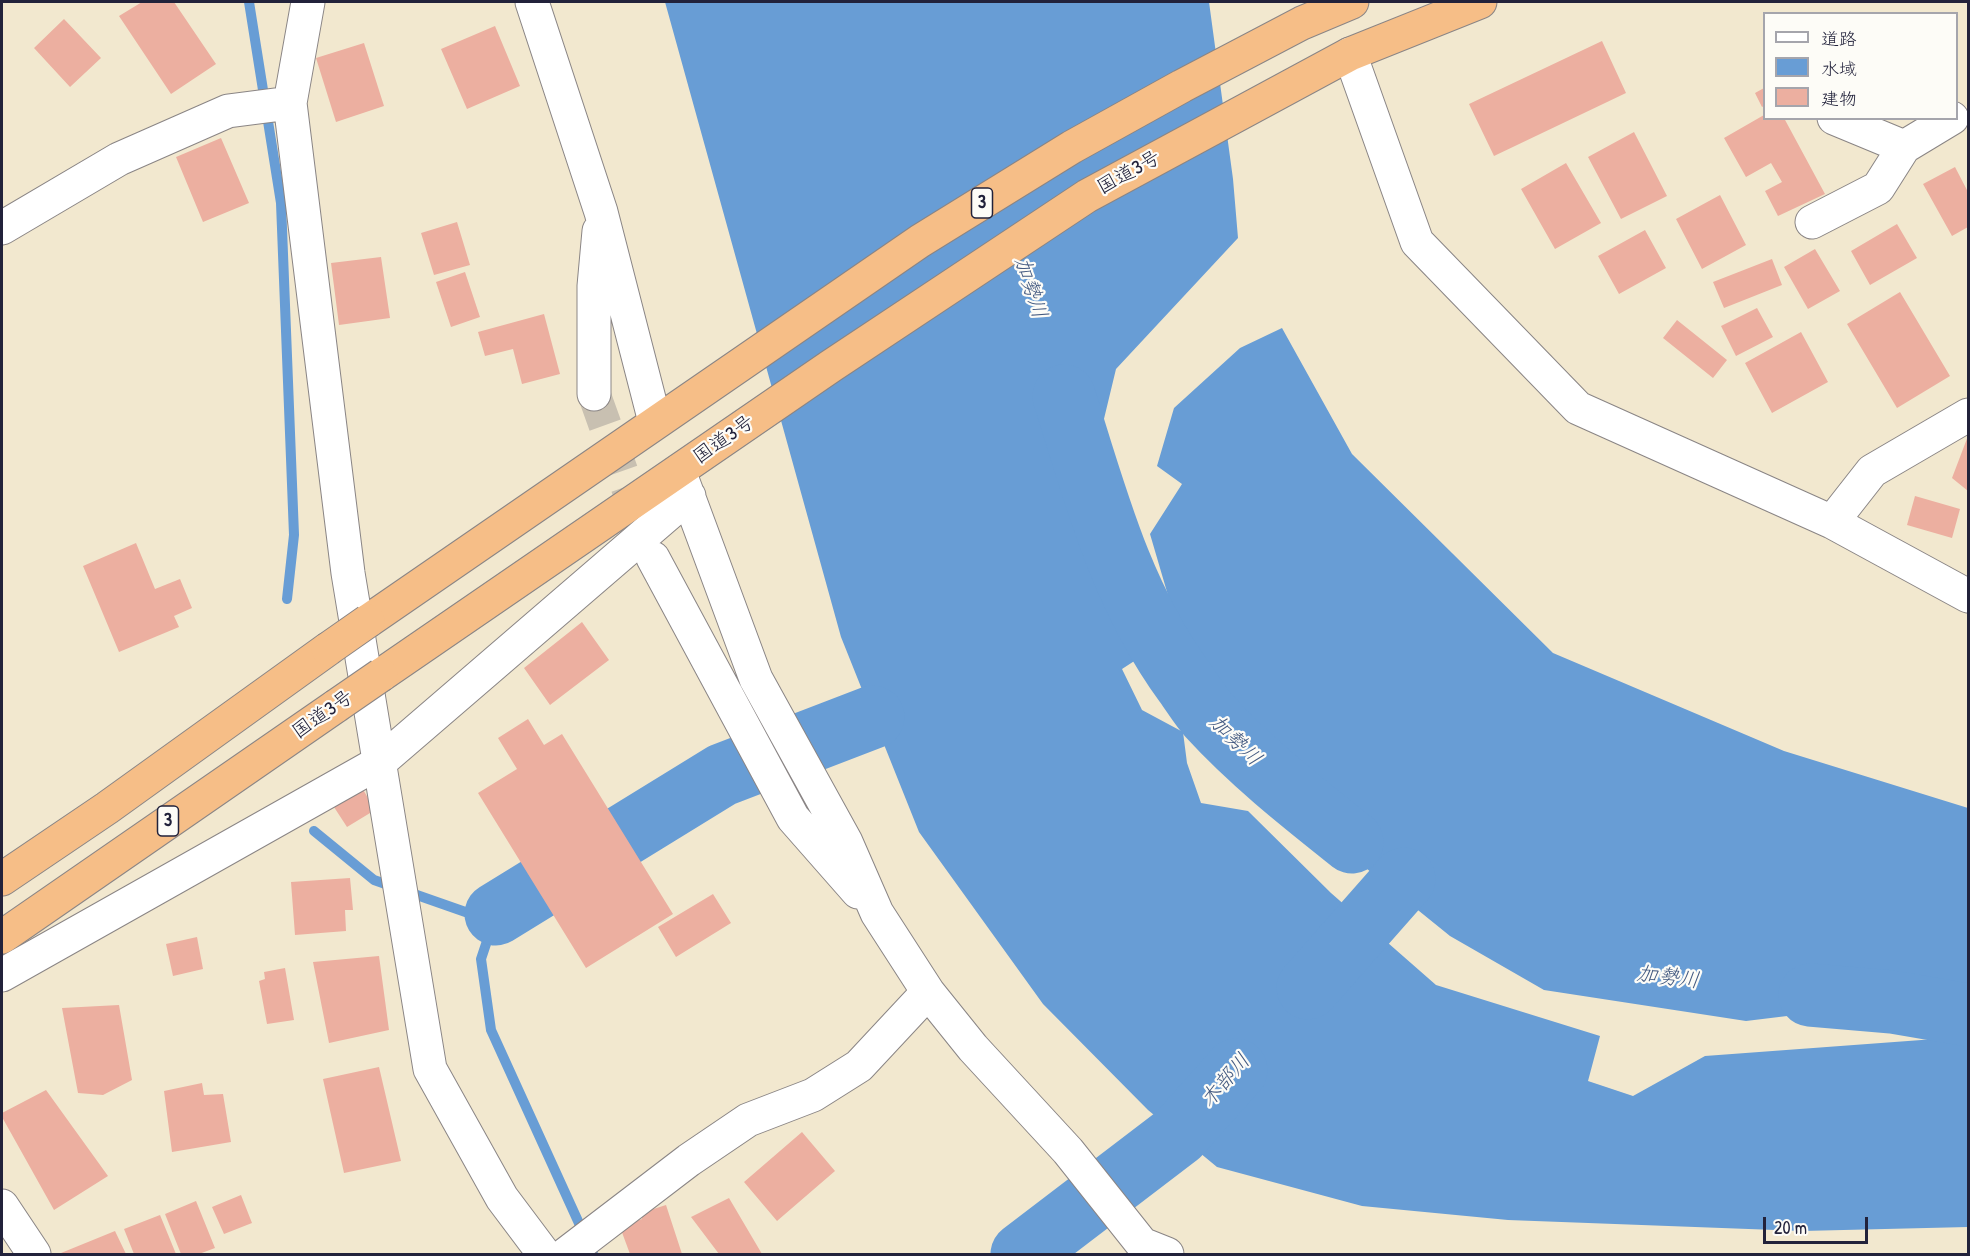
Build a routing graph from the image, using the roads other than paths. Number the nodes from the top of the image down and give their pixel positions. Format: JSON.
{"nodes":[{"id":1,"x":308,"y":2,"type":"edge"},
{"id":2,"x":532,"y":2,"type":"edge"},
{"id":3,"x":1480,"y":2,"type":"edge"},
{"id":4,"x":1327,"y":9,"type":"edge"},
{"id":5,"x":1350,"y":54,"type":"junction"},
{"id":6,"x":290,"y":104,"type":"junction"},
{"id":7,"x":1839,"y":120,"type":"edge"},
{"id":8,"x":1949,"y":120,"type":"edge"},
{"id":9,"x":1904,"y":147,"type":"junction"},
{"id":10,"x":601,"y":212,"type":"junction"},
{"id":11,"x":1812,"y":222,"type":"dead end"},
{"id":12,"x":2,"y":228,"type":"edge"},
{"id":13,"x":594,"y":394,"type":"tunnel mouth"},
{"id":14,"x":666,"y":415,"type":"junction"},
{"id":15,"x":1968,"y":415,"type":"edge"},
{"id":16,"x":686,"y":477,"type":"junction"},
{"id":17,"x":1832,"y":522,"type":"junction"},
{"id":18,"x":653,"y":558,"type":"tunnel mouth"},
{"id":19,"x":1968,"y":596,"type":"edge"},
{"id":20,"x":380,"y":762,"type":"junction"},
{"id":21,"x":2,"y":879,"type":"edge"},
{"id":22,"x":877,"y":913,"type":"junction"},
{"id":23,"x":2,"y":936,"type":"edge"},
{"id":24,"x":2,"y":975,"type":"edge"},
{"id":25,"x":928,"y":992,"type":"junction"},
{"id":26,"x":2,"y":1206,"type":"edge"},
{"id":27,"x":1154,"y":1249,"type":"edge"},
{"id":28,"x":34,"y":1254,"type":"edge"},
{"id":29,"x":544,"y":1254,"type":"edge"},
{"id":30,"x":566,"y":1254,"type":"edge"}],
"edges":[{"from":1,"to":6,"type":"street"},
{"from":2,"to":10,"type":"street"},
{"from":3,"to":5,"type":"highway","name":"国道3号","number":"3"},
{"from":4,"to":14,"type":"highway","number":"3"},
{"from":5,"to":16,"type":"highway","name":"国道3号","number":"3"},
{"from":5,"to":17,"type":"street"},
{"from":6,"to":12,"type":"street"},
{"from":6,"to":20,"type":"street"},
{"from":7,"to":9,"type":"street"},
{"from":8,"to":9,"type":"street"},
{"from":9,"to":11,"type":"street"},
{"from":10,"to":13,"type":"street"},
{"from":10,"to":14,"type":"street"},
{"from":14,"to":21,"type":"highway","number":"3","bridge":true},
{"from":15,"to":17,"type":"street"},
{"from":16,"to":20,"type":"street"},
{"from":16,"to":22,"type":"street"},
{"from":16,"to":23,"type":"highway","name":"国道3号","number":"3","bridge":true},
{"from":17,"to":19,"type":"street"},
{"from":18,"to":22,"type":"street"},
{"from":20,"to":24,"type":"street"},
{"from":20,"to":29,"type":"street"},
{"from":22,"to":25,"type":"street"},
{"from":25,"to":27,"type":"street"},
{"from":25,"to":30,"type":"street"},
{"from":26,"to":28,"type":"street"}]}
